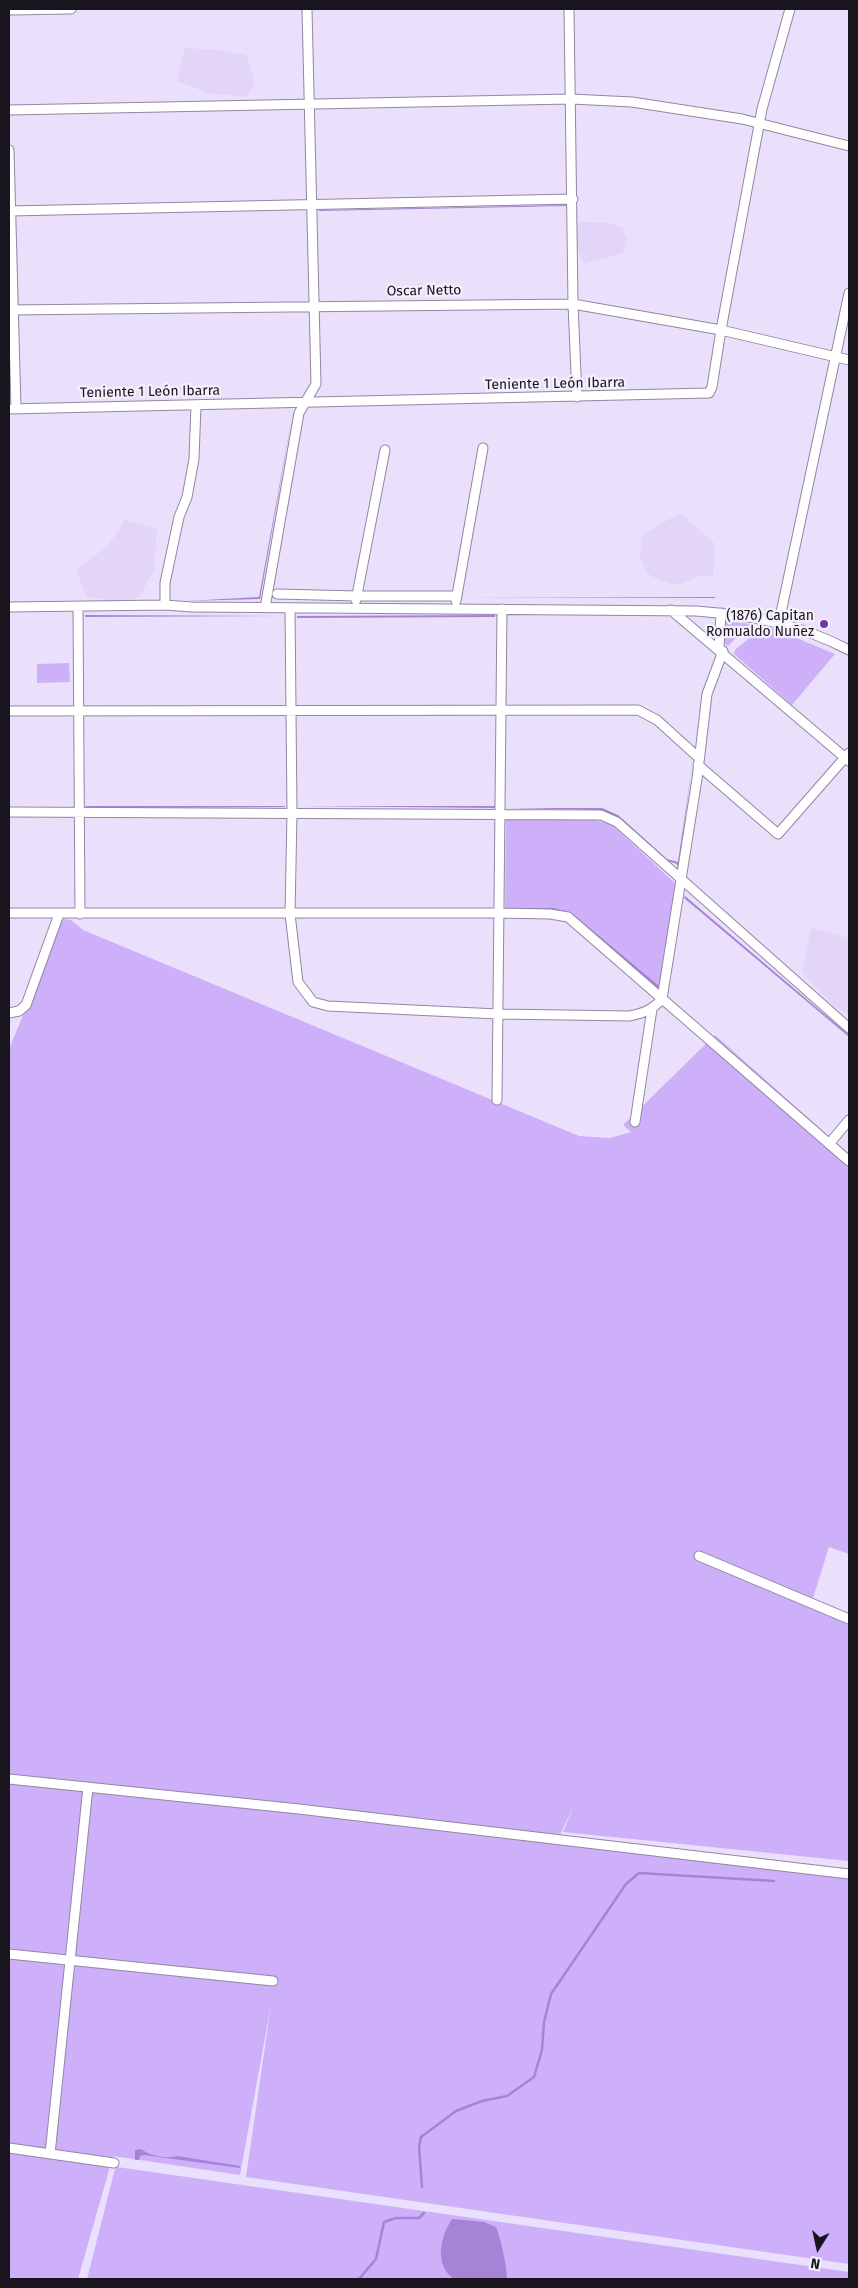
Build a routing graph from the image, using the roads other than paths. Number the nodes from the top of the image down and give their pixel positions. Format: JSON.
{"nodes":[{"id":1,"x":70,"y":9,"type":"edge"},
{"id":2,"x":307,"y":9,"type":"edge"},
{"id":3,"x":569,"y":9,"type":"edge"},
{"id":4,"x":790,"y":9,"type":"edge"},
{"id":5,"x":9,"y":10,"type":"edge"},
{"id":6,"x":571,"y":99,"type":"junction"},
{"id":7,"x":310,"y":104,"type":"junction"},
{"id":8,"x":9,"y":110,"type":"edge"},
{"id":9,"x":759,"y":123,"type":"junction"},
{"id":10,"x":849,"y":146,"type":"edge"},
{"id":11,"x":9,"y":150,"type":"edge"},
{"id":12,"x":573,"y":199,"type":"junction"},
{"id":13,"x":312,"y":205,"type":"junction"},
{"id":14,"x":9,"y":211,"type":"edge"},
{"id":15,"x":849,"y":293,"type":"edge"},
{"id":16,"x":573,"y":304,"type":"junction"},
{"id":17,"x":314,"y":306,"type":"junction"},
{"id":18,"x":10,"y":310,"type":"edge"},
{"id":19,"x":721,"y":330,"type":"junction"},
{"id":20,"x":835,"y":356,"type":"junction"},
{"id":21,"x":849,"y":360,"type":"edge"},
{"id":22,"x":577,"y":397,"type":"junction"},
{"id":23,"x":306,"y":403,"type":"junction"},
{"id":24,"x":196,"y":405,"type":"junction"},
{"id":25,"x":12,"y":409,"type":"edge"},
{"id":26,"x":483,"y":448,"type":"dead end"},
{"id":27,"x":385,"y":450,"type":"dead end"},
{"id":28,"x":273,"y":593,"type":"junction"},
{"id":29,"x":356,"y":596,"type":"junction"},
{"id":30,"x":457,"y":596,"type":"junction"},
{"id":31,"x":165,"y":604,"type":"junction"},
{"id":32,"x":9,"y":607,"type":"edge"},
{"id":33,"x":78,"y":607,"type":"junction"},
{"id":34,"x":265,"y":608,"type":"junction"},
{"id":35,"x":290,"y":608,"type":"junction"},
{"id":36,"x":354,"y":608,"type":"junction"},
{"id":37,"x":455,"y":608,"type":"junction"},
{"id":38,"x":502,"y":609,"type":"junction"},
{"id":39,"x":671,"y":610,"type":"junction"},
{"id":40,"x":721,"y":613,"type":"junction"},
{"id":41,"x":779,"y":622,"type":"junction"},
{"id":42,"x":721,"y":650,"type":"junction"},
{"id":43,"x":849,"y":650,"type":"edge"},
{"id":44,"x":292,"y":710,"type":"junction"},
{"id":45,"x":501,"y":710,"type":"junction"},
{"id":46,"x":9,"y":711,"type":"edge"},
{"id":47,"x":78,"y":711,"type":"junction"},
{"id":48,"x":848,"y":757,"type":"edge"},
{"id":49,"x":699,"y":761,"type":"junction"},
{"id":50,"x":9,"y":812,"type":"edge"},
{"id":51,"x":79,"y":812,"type":"junction"},
{"id":52,"x":292,"y":813,"type":"junction"},
{"id":53,"x":500,"y":813,"type":"junction"},
{"id":54,"x":681,"y":879,"type":"junction"},
{"id":55,"x":9,"y":913,"type":"edge"},
{"id":56,"x":499,"y":913,"type":"junction"},
{"id":57,"x":59,"y":914,"type":"junction"},
{"id":58,"x":80,"y":914,"type":"junction"},
{"id":59,"x":290,"y":914,"type":"junction"},
{"id":60,"x":662,"y":999,"type":"junction"},
{"id":61,"x":652,"y":1009,"type":"junction"},
{"id":62,"x":9,"y":1014,"type":"edge"},
{"id":63,"x":498,"y":1014,"type":"junction"},
{"id":64,"x":849,"y":1028,"type":"edge"},
{"id":65,"x":498,"y":1100,"type":"dead end"},
{"id":66,"x":849,"y":1120,"type":"edge"},
{"id":67,"x":635,"y":1122,"type":"dead end"},
{"id":68,"x":829,"y":1144,"type":"junction"},
{"id":69,"x":849,"y":1161,"type":"edge"},
{"id":70,"x":699,"y":1556,"type":"dead end"},
{"id":71,"x":849,"y":1619,"type":"edge"},
{"id":72,"x":9,"y":1779,"type":"edge"},
{"id":73,"x":88,"y":1787,"type":"junction"},
{"id":74,"x":849,"y":1874,"type":"edge"},
{"id":75,"x":9,"y":1954,"type":"edge"},
{"id":76,"x":70,"y":1960,"type":"junction"},
{"id":77,"x":273,"y":1981,"type":"dead end"},
{"id":78,"x":9,"y":2148,"type":"edge"},
{"id":79,"x":50,"y":2154,"type":"junction"},
{"id":80,"x":114,"y":2163,"type":"dead end"}],
"edges":[{"from":1,"to":5,"type":"street"},
{"from":2,"to":7,"type":"street"},
{"from":3,"to":6,"type":"street"},
{"from":4,"to":9,"type":"street","name":"Teniente 1 León Ibarra"},
{"from":6,"to":7,"type":"street"},
{"from":6,"to":9,"type":"street"},
{"from":6,"to":12,"type":"street"},
{"from":7,"to":8,"type":"street"},
{"from":7,"to":13,"type":"street"},
{"from":9,"to":10,"type":"street"},
{"from":9,"to":19,"type":"street","name":"Teniente 1 León Ibarra"},
{"from":11,"to":14,"type":"street"},
{"from":12,"to":13,"type":"street"},
{"from":12,"to":16,"type":"street"},
{"from":13,"to":14,"type":"street"},
{"from":13,"to":17,"type":"street"},
{"from":14,"to":18,"type":"street"},
{"from":15,"to":20,"type":"street"},
{"from":16,"to":17,"type":"street","name":"Oscar Netto"},
{"from":16,"to":19,"type":"street","name":"Oscar Netto"},
{"from":16,"to":22,"type":"street"},
{"from":17,"to":18,"type":"street","name":"Oscar Netto"},
{"from":17,"to":23,"type":"street"},
{"from":18,"to":25,"type":"street"},
{"from":19,"to":20,"type":"street","name":"Oscar Netto"},
{"from":19,"to":22,"type":"street","name":"Teniente 1 León Ibarra"},
{"from":20,"to":21,"type":"street","name":"Oscar Netto"},
{"from":20,"to":41,"type":"street"},
{"from":22,"to":23,"type":"street","name":"Teniente 1 León Ibarra"},
{"from":23,"to":24,"type":"street","name":"Teniente 1 León Ibarra"},
{"from":23,"to":28,"type":"street"},
{"from":24,"to":25,"type":"street","name":"Teniente 1 León Ibarra"},
{"from":24,"to":31,"type":"street"},
{"from":26,"to":30,"type":"street"},
{"from":27,"to":29,"type":"street"},
{"from":28,"to":29,"type":"street"},
{"from":28,"to":34,"type":"street"},
{"from":29,"to":30,"type":"street"},
{"from":29,"to":36,"type":"street"},
{"from":30,"to":37,"type":"street"},
{"from":31,"to":33,"type":"street"},
{"from":31,"to":34,"type":"street"},
{"from":32,"to":33,"type":"street"},
{"from":33,"to":47,"type":"street"},
{"from":34,"to":35,"type":"street"},
{"from":35,"to":36,"type":"street"},
{"from":35,"to":44,"type":"street"},
{"from":36,"to":37,"type":"street"},
{"from":37,"to":38,"type":"street"},
{"from":38,"to":39,"type":"street"},
{"from":38,"to":45,"type":"street"},
{"from":39,"to":40,"type":"street"},
{"from":39,"to":42,"type":"street"},
{"from":40,"to":41,"type":"street"},
{"from":40,"to":42,"type":"street"},
{"from":41,"to":43,"type":"street"},
{"from":42,"to":48,"type":"street"},
{"from":42,"to":49,"type":"street"},
{"from":44,"to":45,"type":"street"},
{"from":44,"to":47,"type":"street"},
{"from":44,"to":52,"type":"street"},
{"from":45,"to":49,"type":"street"},
{"from":45,"to":53,"type":"street"},
{"from":46,"to":47,"type":"street"},
{"from":47,"to":51,"type":"street"},
{"from":48,"to":49,"type":"street"},
{"from":49,"to":54,"type":"street"},
{"from":50,"to":51,"type":"street"},
{"from":51,"to":52,"type":"street"},
{"from":51,"to":58,"type":"street"},
{"from":52,"to":53,"type":"street"},
{"from":52,"to":59,"type":"street"},
{"from":53,"to":54,"type":"street"},
{"from":53,"to":56,"type":"street"},
{"from":54,"to":60,"type":"street"},
{"from":54,"to":64,"type":"street"},
{"from":55,"to":57,"type":"street"},
{"from":56,"to":59,"type":"street"},
{"from":56,"to":60,"type":"street"},
{"from":56,"to":63,"type":"street"},
{"from":57,"to":58,"type":"street"},
{"from":57,"to":62,"type":"street"},
{"from":58,"to":59,"type":"street"},
{"from":59,"to":63,"type":"street"},
{"from":60,"to":61,"type":"street"},
{"from":60,"to":68,"type":"street"},
{"from":61,"to":63,"type":"street"},
{"from":61,"to":67,"type":"street"},
{"from":63,"to":65,"type":"street"},
{"from":66,"to":68,"type":"street"},
{"from":68,"to":69,"type":"street"},
{"from":70,"to":71,"type":"street"},
{"from":72,"to":73,"type":"street"},
{"from":73,"to":74,"type":"street"},
{"from":73,"to":76,"type":"street"},
{"from":75,"to":76,"type":"street"},
{"from":76,"to":77,"type":"street"},
{"from":76,"to":79,"type":"street"},
{"from":78,"to":79,"type":"street"},
{"from":79,"to":80,"type":"street"}]}
